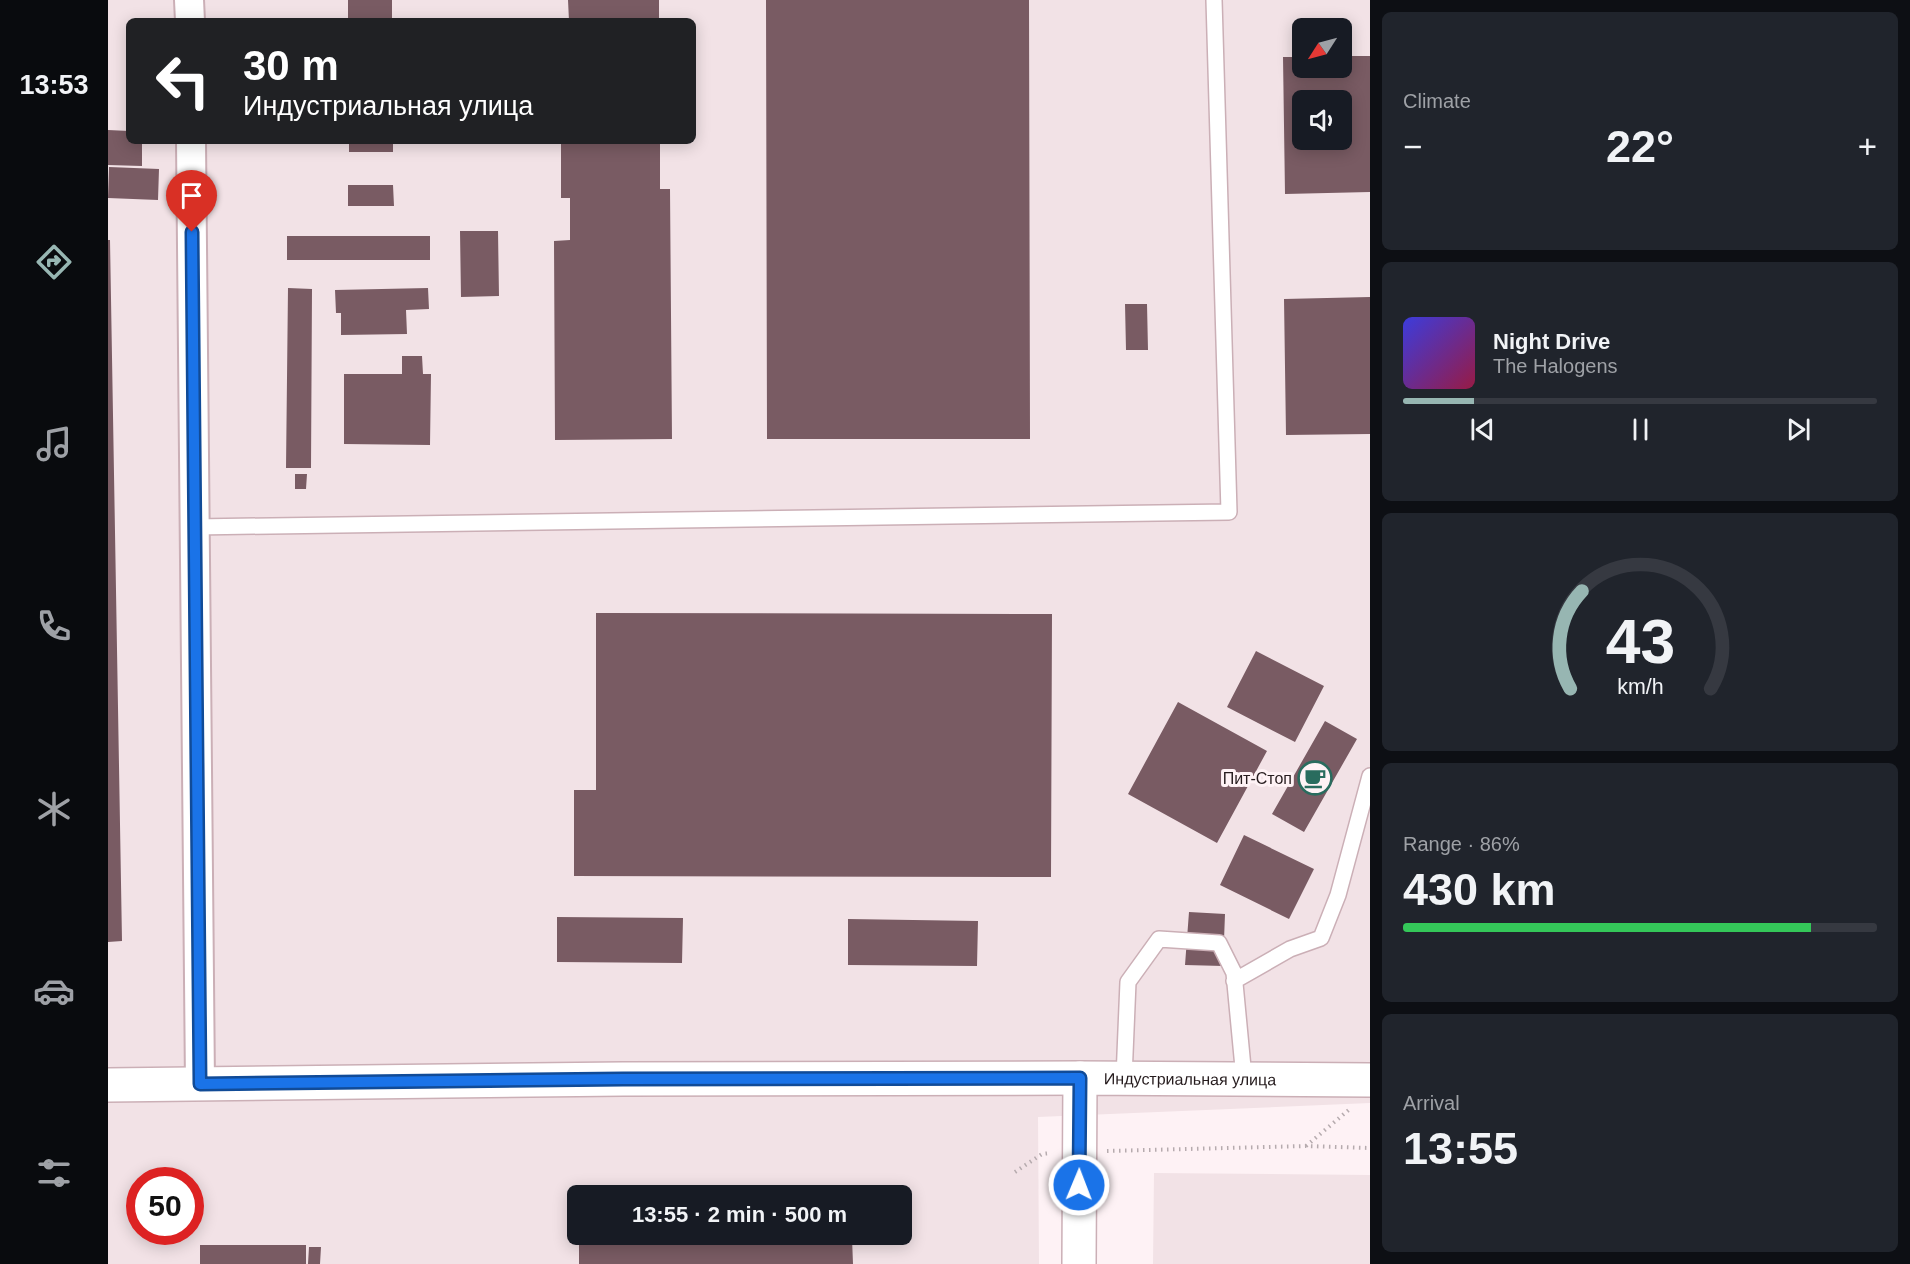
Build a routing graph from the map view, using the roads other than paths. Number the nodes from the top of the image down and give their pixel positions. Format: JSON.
{"nodes":[{"id":1,"x":189,"y":0,"type":"edge"},
{"id":2,"x":1214,"y":0,"type":"edge"},
{"id":3,"x":189,"y":18,"type":"edge"},
{"id":4,"x":191,"y":144,"type":"edge"},
{"id":5,"x":195,"y":527,"type":"junction"},
{"id":6,"x":1370,"y":776,"type":"edge"},
{"id":7,"x":1234,"y":981,"type":"junction"},
{"id":8,"x":1080,"y":1078,"type":"junction"},
{"id":9,"x":1124,"y":1078,"type":"junction"},
{"id":10,"x":1244,"y":1078,"type":"junction"},
{"id":11,"x":108,"y":1084,"type":"edge"},
{"id":12,"x":200,"y":1084,"type":"junction"},
{"id":13,"x":1362,"y":1093,"type":"edge"},
{"id":14,"x":1079,"y":1264,"type":"edge"}],
"edges":[{"from":1,"to":3,"type":"street"},
{"from":2,"to":5,"type":"lane"},
{"from":4,"to":5,"type":"street"},
{"from":5,"to":12,"type":"street"},
{"from":6,"to":7,"type":"lane"},
{"from":7,"to":9,"type":"lane"},
{"from":7,"to":10,"type":"lane"},
{"from":8,"to":9,"type":"street","name":"Индустриальная улица"},
{"from":8,"to":12,"type":"street","name":"Индустриальная улица"},
{"from":8,"to":14,"type":"street"},
{"from":9,"to":10,"type":"street","name":"Индустриальная улица"},
{"from":10,"to":13,"type":"street","name":"Индустриальная улица"},
{"from":11,"to":12,"type":"street","name":"Индустриальная улица"}]}
